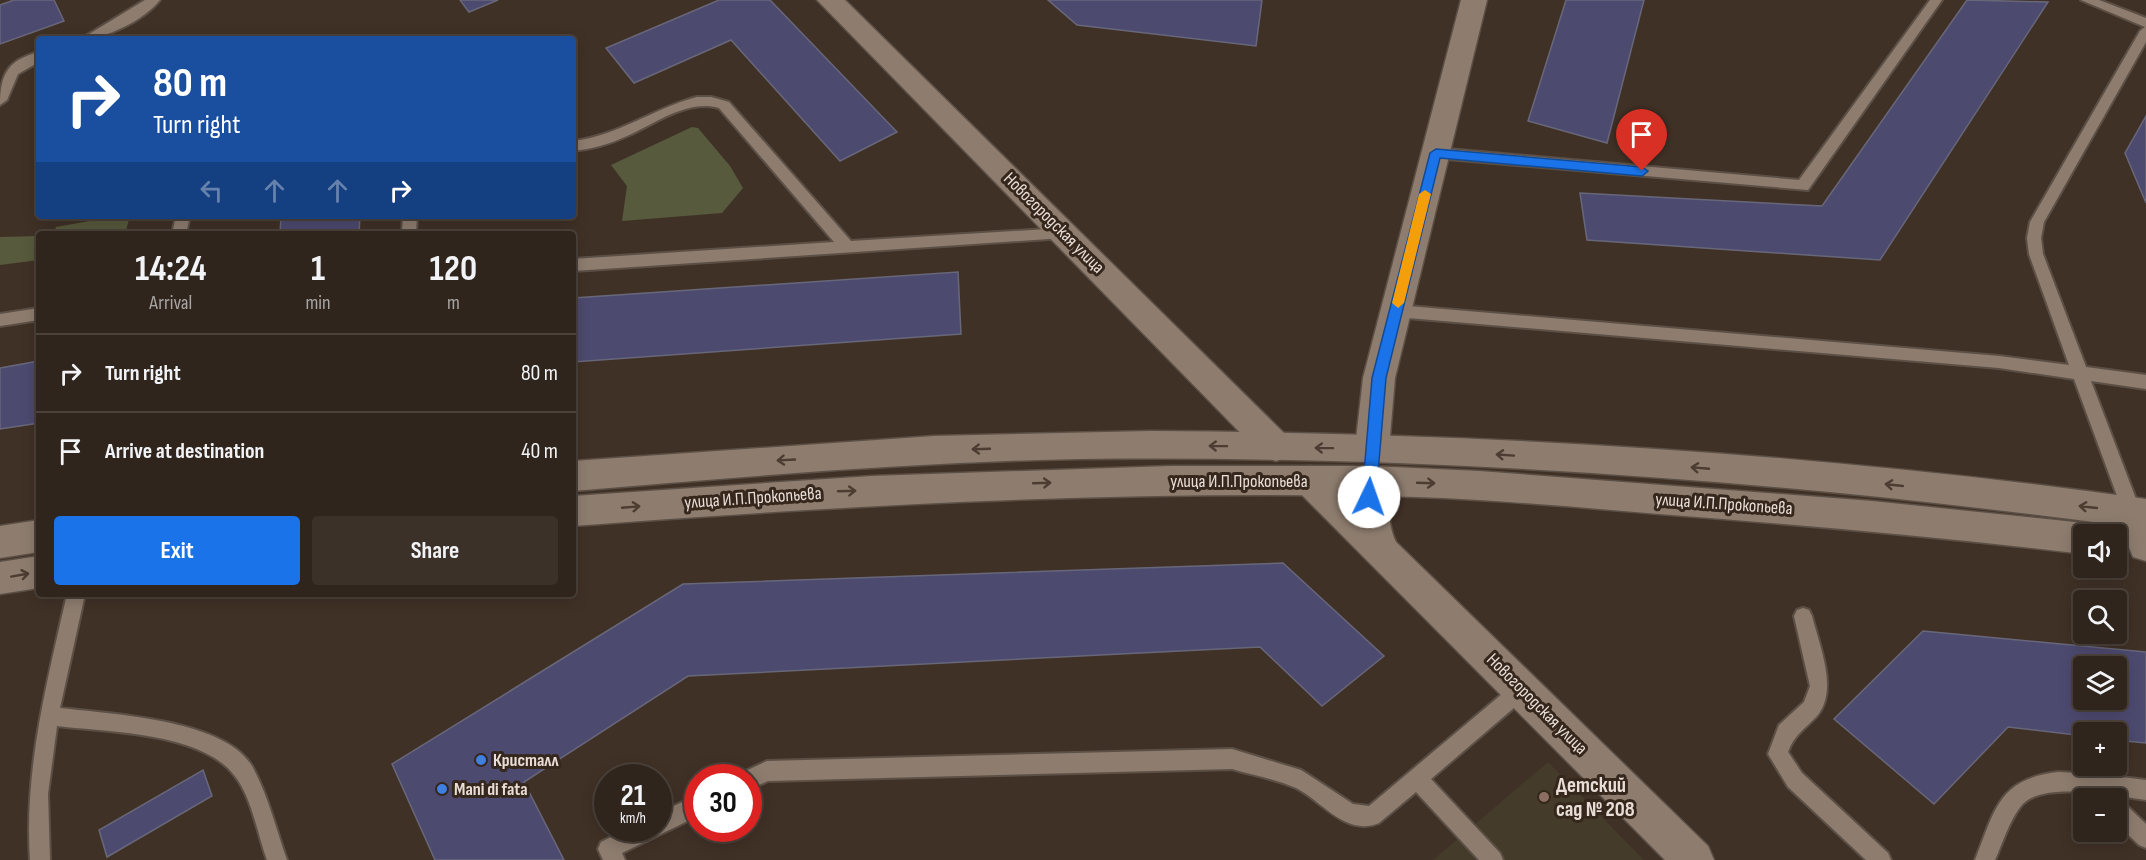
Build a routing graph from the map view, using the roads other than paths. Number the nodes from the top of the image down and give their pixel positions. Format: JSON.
{"nodes":[{"id":1,"x":154,"y":0,"type":"edge"},
{"id":2,"x":830,"y":0,"type":"edge"},
{"id":3,"x":1474,"y":0,"type":"edge"},
{"id":4,"x":1936,"y":0,"type":"edge"},
{"id":5,"x":2087,"y":0,"type":"edge"},
{"id":6,"x":2146,"y":23,"type":"edge"},
{"id":7,"x":2146,"y":31,"type":"edge"},
{"id":8,"x":93,"y":36,"type":"edge"},
{"id":9,"x":36,"y":58,"type":"edge"},
{"id":10,"x":0,"y":100,"type":"edge"},
{"id":11,"x":576,"y":145,"type":"edge"},
{"id":12,"x":1436,"y":153,"type":"junction"},
{"id":13,"x":1064,"y":233,"type":"junction"},
{"id":14,"x":847,"y":247,"type":"junction"},
{"id":15,"x":576,"y":265,"type":"edge"},
{"id":16,"x":1396,"y":311,"type":"junction"},
{"id":17,"x":36,"y":314,"type":"edge"},
{"id":18,"x":0,"y":320,"type":"edge"},
{"id":19,"x":2080,"y":373,"type":"junction"},
{"id":20,"x":2146,"y":382,"type":"edge"},
{"id":21,"x":1276,"y":447,"type":"junction"},
{"id":22,"x":1371,"y":465,"type":"junction"},
{"id":23,"x":576,"y":476,"type":"edge"},
{"id":24,"x":1310,"y":481,"type":"junction"},
{"id":25,"x":576,"y":511,"type":"edge"},
{"id":26,"x":2137,"y":532,"type":"edge"},
{"id":27,"x":36,"y":536,"type":"edge"},
{"id":28,"x":2073,"y":538,"type":"edge"},
{"id":29,"x":0,"y":542,"type":"edge"},
{"id":30,"x":1381,"y":548,"type":"junction"},
{"id":31,"x":36,"y":572,"type":"edge"},
{"id":32,"x":0,"y":578,"type":"edge"},
{"id":33,"x":75,"y":597,"type":"edge"},
{"id":34,"x":1803,"y":616,"type":"dead end"},
{"id":35,"x":1521,"y":689,"type":"junction"},
{"id":36,"x":50,"y":716,"type":"junction"},
{"id":37,"x":762,"y":773,"type":"edge"},
{"id":38,"x":1416,"y":778,"type":"junction"},
{"id":39,"x":2090,"y":783,"type":"junction"},
{"id":40,"x":2095,"y":788,"type":"edge"},
{"id":41,"x":2146,"y":790,"type":"edge"},
{"id":42,"x":2127,"y":820,"type":"edge"},
{"id":43,"x":2146,"y":838,"type":"edge"},
{"id":44,"x":622,"y":842,"type":"edge"},
{"id":45,"x":40,"y":860,"type":"edge"},
{"id":46,"x":277,"y":860,"type":"edge"},
{"id":47,"x":615,"y":860,"type":"edge"},
{"id":48,"x":1493,"y":860,"type":"edge"},
{"id":49,"x":1694,"y":860,"type":"edge"},
{"id":50,"x":1881,"y":860,"type":"edge"},
{"id":51,"x":1985,"y":860,"type":"edge"}],
"edges":[{"from":1,"to":8,"type":"lane"},
{"from":2,"to":13,"type":"street","name":"Новогородская улица"},
{"from":3,"to":12,"type":"street","name":"Новогородская улица"},
{"from":4,"to":12,"type":"lane"},
{"from":5,"to":6,"type":"lane"},
{"from":7,"to":19,"type":"lane"},
{"from":9,"to":10,"type":"lane"},
{"from":11,"to":14,"type":"lane"},
{"from":12,"to":16,"type":"street","name":"Новогородская улица"},
{"from":13,"to":14,"type":"lane"},
{"from":13,"to":21,"type":"street","name":"Новогородская улица"},
{"from":14,"to":15,"type":"lane"},
{"from":16,"to":19,"type":"lane"},
{"from":16,"to":22,"type":"street","name":"Новогородская улица"},
{"from":17,"to":18,"type":"lane"},
{"from":19,"to":20,"type":"lane"},
{"from":19,"to":26,"type":"lane"},
{"from":22,"to":21,"type":"street","name":"улица И.П.Прокопьева","one_way":true},
{"from":21,"to":23,"type":"street","name":"улица И.П.Прокопьева","one_way":true},
{"from":21,"to":24,"type":"street","name":"Новогородская улица"},
{"from":22,"to":24,"type":"street","name":"улица И.П.Прокопьева"},
{"from":26,"to":22,"type":"street","name":"улица И.П.Прокопьева","one_way":true},
{"from":22,"to":28,"type":"street","name":"улица И.П.Прокопьева","one_way":true},
{"from":22,"to":30,"type":"street","name":"Новогородская улица"},
{"from":25,"to":24,"type":"street","name":"улица И.П.Прокопьева","one_way":true},
{"from":24,"to":30,"type":"street","name":"Новогородская улица"},
{"from":27,"to":29,"type":"street"},
{"from":30,"to":35,"type":"street","name":"Новогородская улица"},
{"from":32,"to":31,"type":"street","one_way":true},
{"from":33,"to":36,"type":"lane"},
{"from":34,"to":50,"type":"lane"},
{"from":35,"to":38,"type":"lane"},
{"from":35,"to":49,"type":"street","name":"Новогородская улица"},
{"from":36,"to":45,"type":"lane"},
{"from":36,"to":46,"type":"lane"},
{"from":37,"to":38,"type":"lane"},
{"from":38,"to":48,"type":"lane"},
{"from":39,"to":40,"type":"lane"},
{"from":39,"to":41,"type":"lane"},
{"from":39,"to":51,"type":"lane"},
{"from":42,"to":43,"type":"lane"},
{"from":44,"to":47,"type":"lane"}]}
